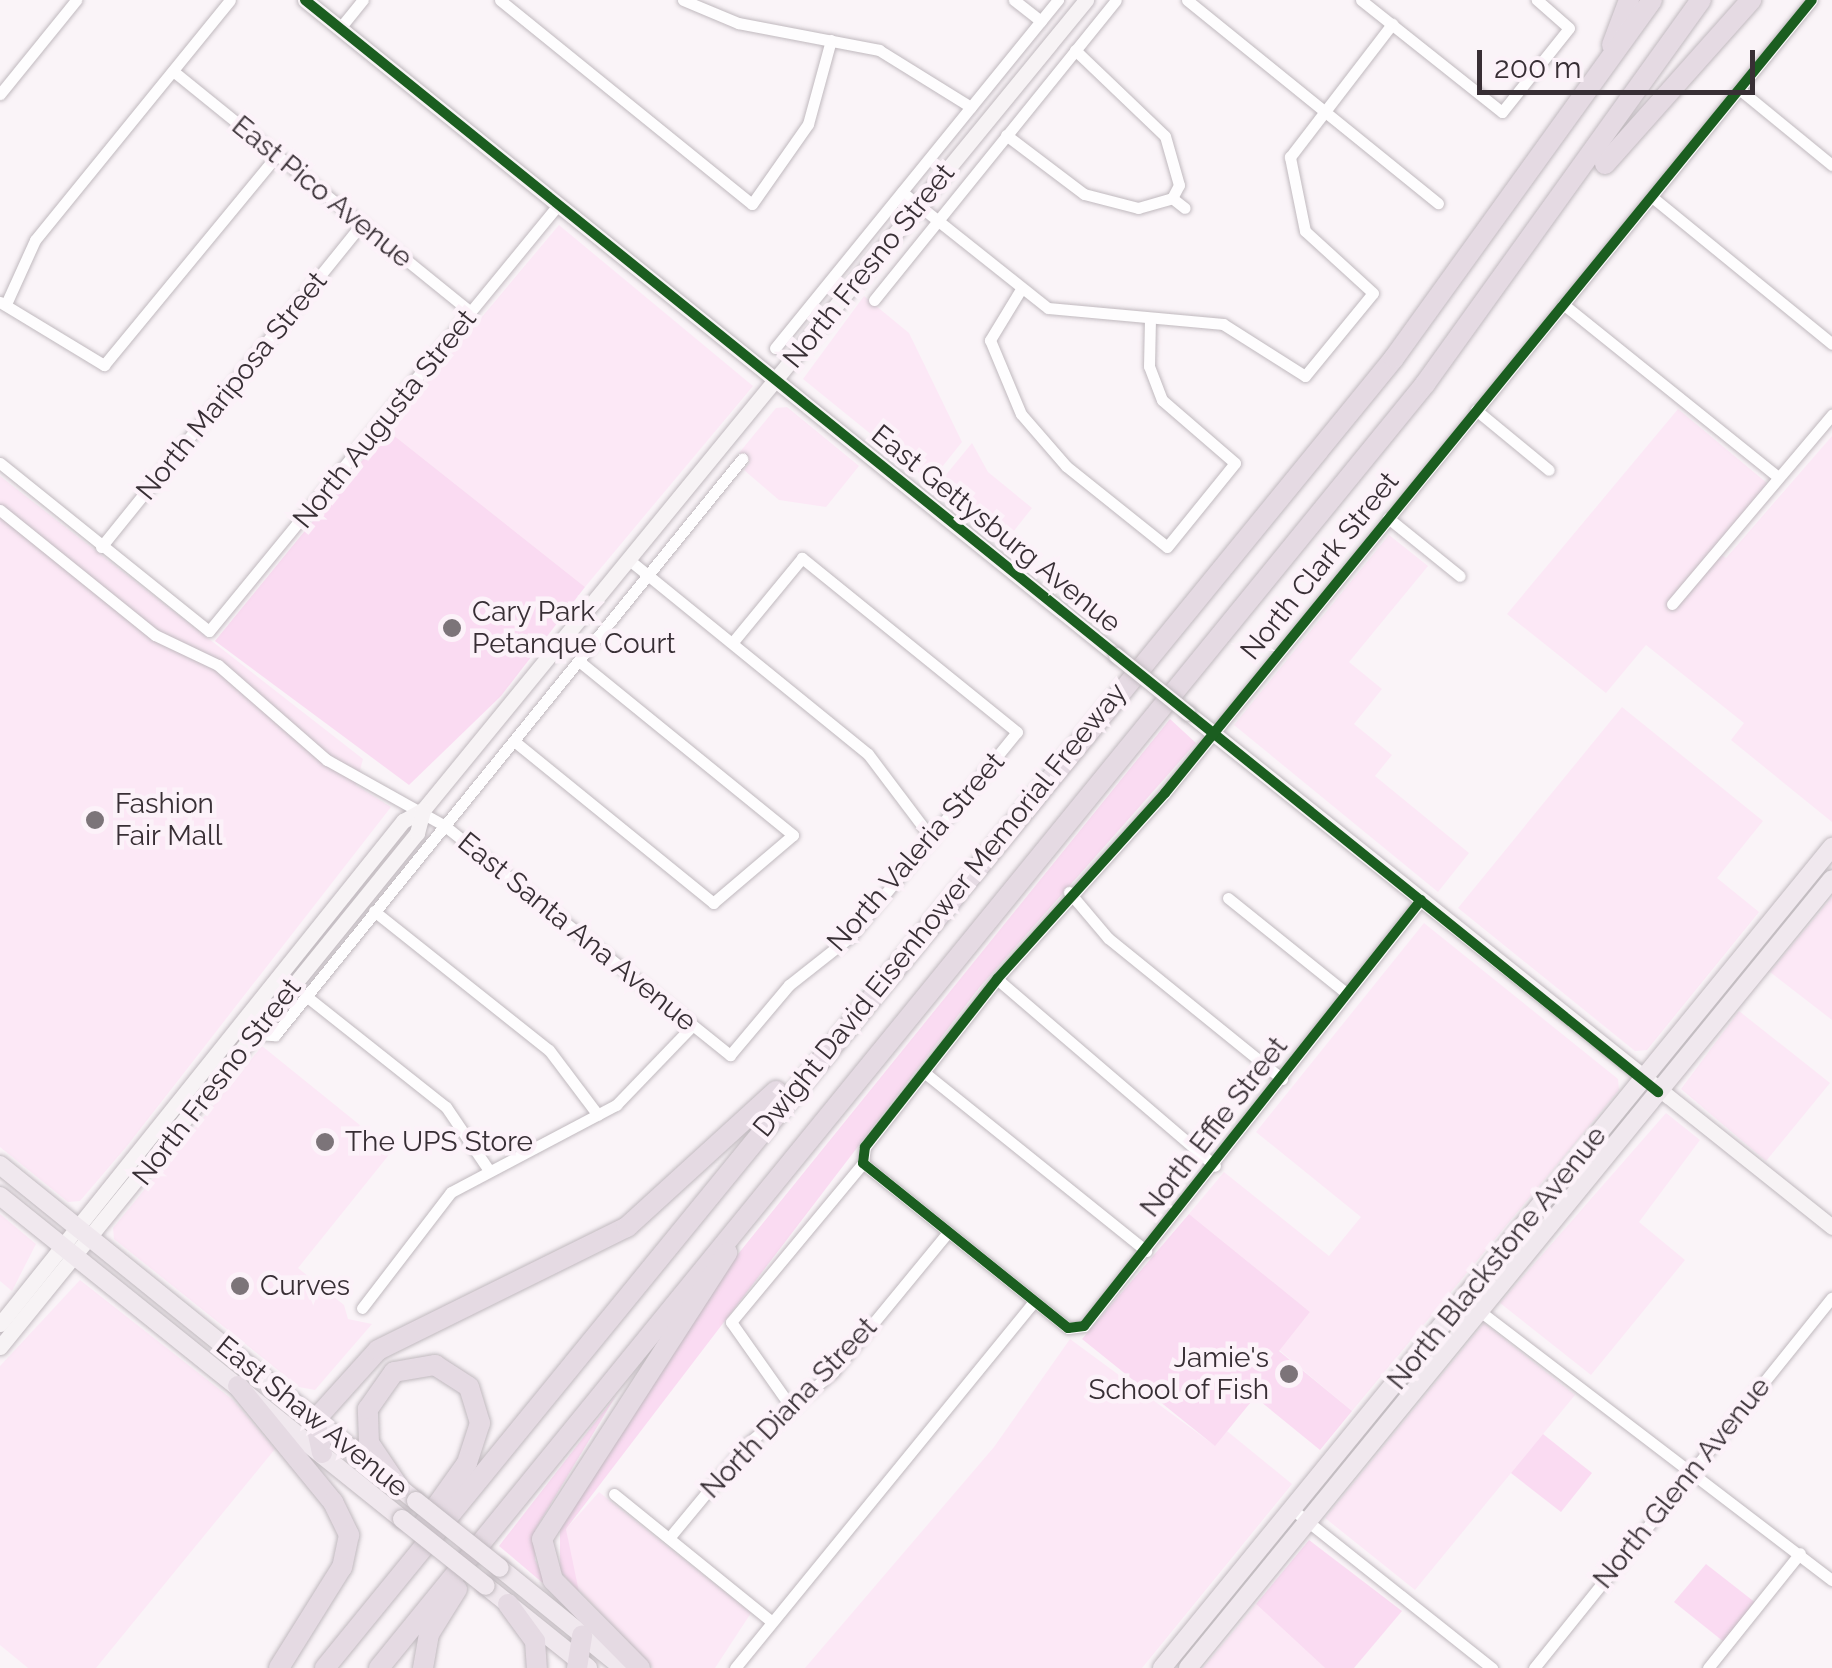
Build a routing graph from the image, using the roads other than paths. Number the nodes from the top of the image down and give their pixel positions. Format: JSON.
{"nodes":[{"id":1,"x":76,"y":0,"type":"edge"},
{"id":2,"x":230,"y":0,"type":"edge"},
{"id":3,"x":305,"y":0,"type":"edge"},
{"id":4,"x":363,"y":0,"type":"edge"},
{"id":5,"x":500,"y":0,"type":"edge"},
{"id":6,"x":683,"y":0,"type":"edge"},
{"id":7,"x":1014,"y":0,"type":"edge"},
{"id":8,"x":1058,"y":0,"type":"edge"},
{"id":9,"x":1086,"y":0,"type":"edge"},
{"id":10,"x":1116,"y":0,"type":"edge"},
{"id":11,"x":1187,"y":0,"type":"edge"},
{"id":12,"x":1361,"y":0,"type":"edge"},
{"id":13,"x":1537,"y":0,"type":"edge"},
{"id":14,"x":1630,"y":0,"type":"edge"},
{"id":15,"x":1652,"y":0,"type":"edge"},
{"id":16,"x":1701,"y":0,"type":"edge"},
{"id":17,"x":1751,"y":0,"type":"edge"},
{"id":18,"x":1812,"y":0,"type":"edge"},
{"id":19,"x":1041,"y":22,"type":"junction"},
{"id":20,"x":1392,"y":24,"type":"junction"},
{"id":21,"x":340,"y":28,"type":"junction"},
{"id":22,"x":831,"y":40,"type":"junction"},
{"id":23,"x":1075,"y":50,"type":"junction"},
{"id":24,"x":173,"y":71,"type":"junction"},
{"id":25,"x":1739,"y":89,"type":"junction"},
{"id":26,"x":0,"y":94,"type":"edge"},
{"id":27,"x":1587,"y":99,"type":"junction"},
{"id":28,"x":971,"y":107,"type":"junction"},
{"id":29,"x":1322,"y":110,"type":"junction"},
{"id":30,"x":1006,"y":135,"type":"junction"},
{"id":31,"x":277,"y":155,"type":"junction"},
{"id":32,"x":1832,"y":165,"type":"edge"},
{"id":33,"x":902,"y":192,"type":"junction"},
{"id":34,"x":1652,"y":197,"type":"junction"},
{"id":35,"x":1172,"y":198,"type":"junction"},
{"id":36,"x":1438,"y":203,"type":"dead end"},
{"id":37,"x":558,"y":205,"type":"junction"},
{"id":38,"x":918,"y":205,"type":"junction"},
{"id":39,"x":1185,"y":208,"type":"dead end"},
{"id":40,"x":937,"y":221,"type":"junction"},
{"id":41,"x":362,"y":224,"type":"junction"},
{"id":42,"x":1525,"y":256,"type":"junction"},
{"id":43,"x":1021,"y":289,"type":"junction"},
{"id":44,"x":874,"y":300,"type":"dead end"},
{"id":45,"x":3,"y":303,"type":"edge"},
{"id":46,"x":1562,"y":304,"type":"junction"},
{"id":47,"x":472,"y":312,"type":"junction"},
{"id":48,"x":1150,"y":320,"type":"junction"},
{"id":49,"x":1832,"y":344,"type":"edge"},
{"id":50,"x":774,"y":348,"type":"dead end"},
{"id":51,"x":777,"y":381,"type":"junction"},
{"id":52,"x":1476,"y":410,"type":"junction"},
{"id":53,"x":1832,"y":415,"type":"edge"},
{"id":54,"x":742,"y":459,"type":"dead end"},
{"id":55,"x":0,"y":463,"type":"edge"},
{"id":56,"x":1550,"y":470,"type":"dead end"},
{"id":57,"x":1778,"y":477,"type":"junction"},
{"id":58,"x":0,"y":510,"type":"edge"},
{"id":59,"x":1388,"y":518,"type":"junction"},
{"id":60,"x":102,"y":548,"type":"junction"},
{"id":61,"x":628,"y":559,"type":"junction"},
{"id":62,"x":648,"y":575,"type":"junction"},
{"id":63,"x":1460,"y":576,"type":"dead end"},
{"id":64,"x":1672,"y":604,"type":"dead end"},
{"id":65,"x":732,"y":643,"type":"junction"},
{"id":66,"x":579,"y":661,"type":"junction"},
{"id":67,"x":1213,"y":733,"type":"junction"},
{"id":68,"x":514,"y":741,"type":"junction"},
{"id":69,"x":423,"y":810,"type":"junction"},
{"id":70,"x":444,"y":826,"type":"junction"},
{"id":71,"x":932,"y":840,"type":"junction"},
{"id":72,"x":1832,"y":847,"type":"edge"},
{"id":73,"x":1817,"y":866,"type":"junction"},
{"id":74,"x":1832,"y":878,"type":"edge"},
{"id":75,"x":1069,"y":892,"type":"junction"},
{"id":76,"x":1228,"y":898,"type":"dead end"},
{"id":77,"x":1420,"y":900,"type":"junction"},
{"id":78,"x":374,"y":911,"type":"junction"},
{"id":79,"x":997,"y":979,"type":"junction"},
{"id":80,"x":1346,"y":992,"type":"junction"},
{"id":81,"x":306,"y":996,"type":"junction"},
{"id":82,"x":852,"y":1015,"type":"junction"},
{"id":83,"x":692,"y":1026,"type":"junction"},
{"id":84,"x":234,"y":1032,"type":"junction"},
{"id":85,"x":254,"y":1034,"type":"junction"},
{"id":86,"x":730,"y":1055,"type":"joint"},
{"id":87,"x":860,"y":1070,"type":"junction"},
{"id":88,"x":925,"y":1072,"type":"junction"},
{"id":89,"x":1282,"y":1079,"type":"junction"},
{"id":90,"x":1642,"y":1080,"type":"junction"},
{"id":91,"x":212,"y":1091,"type":"junction"},
{"id":92,"x":1658,"y":1092,"type":"junction"},
{"id":93,"x":598,"y":1116,"type":"junction"},
{"id":94,"x":862,"y":1160,"type":"junction"},
{"id":95,"x":0,"y":1166,"type":"edge"},
{"id":96,"x":1216,"y":1166,"type":"junction"},
{"id":97,"x":488,"y":1169,"type":"junction"},
{"id":98,"x":0,"y":1196,"type":"edge"},
{"id":99,"x":77,"y":1227,"type":"junction"},
{"id":100,"x":1832,"y":1227,"type":"edge"},
{"id":101,"x":948,"y":1232,"type":"junction"},
{"id":102,"x":92,"y":1239,"type":"junction"},
{"id":103,"x":1146,"y":1251,"type":"junction"},
{"id":104,"x":68,"y":1252,"type":"junction"},
{"id":105,"x":1464,"y":1298,"type":"junction"},
{"id":106,"x":1832,"y":1298,"type":"edge"},
{"id":107,"x":1034,"y":1302,"type":"junction"},
{"id":108,"x":1484,"y":1306,"type":"junction"},
{"id":109,"x":362,"y":1308,"type":"dead end"},
{"id":110,"x":0,"y":1324,"type":"edge"},
{"id":111,"x":0,"y":1348,"type":"edge"},
{"id":112,"x":634,"y":1350,"type":"junction"},
{"id":113,"x":238,"y":1386,"type":"junction"},
{"id":114,"x":791,"y":1407,"type":"junction"},
{"id":115,"x":315,"y":1420,"type":"junction"},
{"id":116,"x":322,"y":1453,"type":"junction"},
{"id":117,"x":1693,"y":1468,"type":"junction"},
{"id":118,"x":614,"y":1494,"type":"dead end"},
{"id":119,"x":408,"y":1495,"type":"junction"},
{"id":120,"x":1292,"y":1509,"type":"junction"},
{"id":121,"x":1308,"y":1522,"type":"junction"},
{"id":122,"x":669,"y":1538,"type":"junction"},
{"id":123,"x":1800,"y":1553,"type":"junction"},
{"id":124,"x":1832,"y":1580,"type":"edge"},
{"id":125,"x":508,"y":1604,"type":"junction"},
{"id":126,"x":772,"y":1622,"type":"junction"},
{"id":127,"x":582,"y":1635,"type":"junction"},
{"id":128,"x":1164,"y":1666,"type":"edge"},
{"id":129,"x":584,"y":1667,"type":"edge"},
{"id":130,"x":279,"y":1668,"type":"edge"},
{"id":131,"x":316,"y":1668,"type":"edge"},
{"id":132,"x":325,"y":1668,"type":"edge"},
{"id":133,"x":379,"y":1668,"type":"edge"},
{"id":134,"x":422,"y":1668,"type":"edge"},
{"id":135,"x":537,"y":1668,"type":"edge"},
{"id":136,"x":623,"y":1668,"type":"edge"},
{"id":137,"x":640,"y":1668,"type":"edge"},
{"id":138,"x":735,"y":1668,"type":"edge"},
{"id":139,"x":1188,"y":1668,"type":"edge"},
{"id":140,"x":1492,"y":1668,"type":"edge"},
{"id":141,"x":1534,"y":1668,"type":"edge"},
{"id":142,"x":1708,"y":1668,"type":"edge"}],
"edges":[{"from":1,"to":26,"type":"street"},
{"from":2,"to":24,"type":"street"},
{"from":3,"to":21,"type":"main road","name":"East Gettysburg Avenue"},
{"from":4,"to":21,"type":"street"},
{"from":5,"to":22,"type":"street"},
{"from":6,"to":22,"type":"street"},
{"from":7,"to":19,"type":"street"},
{"from":8,"to":19,"type":"street","name":"North Fresno Street"},
{"from":9,"to":38,"type":"main road","name":"North Fresno Street"},
{"from":10,"to":23,"type":"street","name":"North Fresno Street"},
{"from":11,"to":29,"type":"street"},
{"from":12,"to":20,"type":"street"},
{"from":13,"to":20,"type":"street"},
{"from":14,"to":27,"type":"highway"},
{"from":15,"to":27,"type":"highway","name":"Dwight David Eisenhower Memorial Freeway"},
{"from":16,"to":42,"type":"highway","name":"Dwight David Eisenhower Memorial Freeway"},
{"from":17,"to":42,"type":"highway"},
{"from":18,"to":25,"type":"street","name":"North Clark Street"},
{"from":19,"to":28,"type":"street","name":"North Fresno Street"},
{"from":20,"to":29,"type":"street"},
{"from":21,"to":37,"type":"main road","name":"East Gettysburg Avenue"},
{"from":22,"to":28,"type":"street"},
{"from":23,"to":30,"type":"street","name":"North Fresno Street"},
{"from":23,"to":35,"type":"street"},
{"from":24,"to":31,"type":"street","name":"East Pico Avenue"},
{"from":24,"to":45,"type":"street"},
{"from":25,"to":32,"type":"street"},
{"from":25,"to":34,"type":"street","name":"North Clark Street"},
{"from":27,"to":82,"type":"highway","name":"Dwight David Eisenhower Memorial Freeway"},
{"from":28,"to":33,"type":"street","name":"North Fresno Street"},
{"from":29,"to":36,"type":"street"},
{"from":29,"to":48,"type":"street"},
{"from":30,"to":35,"type":"street"},
{"from":30,"to":40,"type":"street","name":"North Fresno Street"},
{"from":31,"to":41,"type":"street","name":"East Pico Avenue"},
{"from":31,"to":45,"type":"street"},
{"from":33,"to":38,"type":"street"},
{"from":33,"to":50,"type":"street","name":"North Fresno Street"},
{"from":34,"to":46,"type":"street","name":"North Clark Street"},
{"from":34,"to":49,"type":"street"},
{"from":35,"to":39,"type":"street"},
{"from":37,"to":47,"type":"street","name":"North Augusta Street"},
{"from":37,"to":51,"type":"main road","name":"East Gettysburg Avenue"},
{"from":38,"to":40,"type":"street"},
{"from":38,"to":51,"type":"main road","name":"North Fresno Street"},
{"from":40,"to":43,"type":"street"},
{"from":40,"to":44,"type":"street","name":"North Fresno Street"},
{"from":41,"to":47,"type":"street","name":"East Pico Avenue"},
{"from":41,"to":60,"type":"street","name":"North Mariposa Street"},
{"from":42,"to":87,"type":"highway","name":"Dwight David Eisenhower Memorial Freeway"},
{"from":43,"to":48,"type":"street"},
{"from":43,"to":48,"type":"street"},
{"from":46,"to":52,"type":"street","name":"North Clark Street"},
{"from":46,"to":57,"type":"street"},
{"from":47,"to":60,"type":"street","name":"North Augusta Street"},
{"from":51,"to":61,"type":"main road","name":"North Fresno Street"},
{"from":51,"to":67,"type":"main road","name":"East Gettysburg Avenue","bridge":true},
{"from":52,"to":56,"type":"street"},
{"from":52,"to":59,"type":"street","name":"North Clark Street"},
{"from":53,"to":57,"type":"street"},
{"from":54,"to":62,"type":"street"},
{"from":55,"to":60,"type":"street"},
{"from":57,"to":64,"type":"street"},
{"from":58,"to":69,"type":"street","name":"East Santa Ana Avenue"},
{"from":59,"to":63,"type":"street"},
{"from":59,"to":67,"type":"street","name":"North Clark Street"},
{"from":61,"to":62,"type":"street"},
{"from":61,"to":69,"type":"main road","name":"North Fresno Street"},
{"from":62,"to":65,"type":"street"},
{"from":62,"to":66,"type":"street"},
{"from":65,"to":71,"type":"street"},
{"from":65,"to":71,"type":"street","name":"North Valeria Street"},
{"from":66,"to":68,"type":"street"},
{"from":66,"to":68,"type":"street"},
{"from":67,"to":75,"type":"street","name":"North Clark Street"},
{"from":67,"to":77,"type":"main road","name":"East Gettysburg Avenue"},
{"from":68,"to":70,"type":"street"},
{"from":69,"to":70,"type":"street","name":"East Santa Ana Avenue"},
{"from":69,"to":84,"type":"main road","name":"North Fresno Street"},
{"from":69,"to":85,"type":"main road","name":"North Fresno Street"},
{"from":70,"to":78,"type":"street"},
{"from":70,"to":83,"type":"street","name":"East Santa Ana Avenue"},
{"from":71,"to":86,"type":"street","name":"North Valeria Street"},
{"from":72,"to":73,"type":"main road","name":"North Blackstone Avenue"},
{"from":73,"to":74,"type":"street"},
{"from":73,"to":90,"type":"main road","name":"North Blackstone Avenue"},
{"from":74,"to":92,"type":"main road","name":"North Blackstone Avenue"},
{"from":75,"to":79,"type":"street","name":"North Clark Street"},
{"from":75,"to":89,"type":"street"},
{"from":76,"to":80,"type":"street"},
{"from":77,"to":80,"type":"street","name":"North Effie Street"},
{"from":77,"to":90,"type":"main road","name":"East Gettysburg Avenue"},
{"from":78,"to":81,"type":"street"},
{"from":78,"to":93,"type":"street"},
{"from":79,"to":88,"type":"street","name":"North Clark Street"},
{"from":79,"to":96,"type":"street"},
{"from":80,"to":89,"type":"street","name":"North Effie Street"},
{"from":81,"to":85,"type":"street"},
{"from":81,"to":97,"type":"street"},
{"from":82,"to":115,"type":"highway"},
{"from":82,"to":132,"type":"highway","name":"Dwight David Eisenhower Memorial Freeway"},
{"from":83,"to":86,"type":"street","name":"East Santa Ana Avenue"},
{"from":83,"to":93,"type":"street"},
{"from":84,"to":91,"type":"main road"},
{"from":84,"to":99,"type":"main road","name":"North Fresno Street"},
{"from":85,"to":91,"type":"main road","name":"North Fresno Street"},
{"from":87,"to":112,"type":"highway","name":"Dwight David Eisenhower Memorial Freeway"},
{"from":87,"to":137,"type":"highway"},
{"from":88,"to":94,"type":"street","name":"North Clark Street"},
{"from":88,"to":103,"type":"street"},
{"from":89,"to":96,"type":"street","name":"North Effie Street"},
{"from":90,"to":92,"type":"main road","name":"East Gettysburg Avenue"},
{"from":90,"to":105,"type":"main road","name":"North Blackstone Avenue"},
{"from":91,"to":102,"type":"main road","name":"North Fresno Street"},
{"from":92,"to":100,"type":"main road","name":"East Gettysburg Avenue"},
{"from":92,"to":108,"type":"main road","name":"North Blackstone Avenue"},
{"from":93,"to":97,"type":"street"},
{"from":94,"to":101,"type":"street"},
{"from":94,"to":114,"type":"street","name":"North Clark Street"},
{"from":95,"to":99,"type":"main road","name":"East Shaw Avenue"},
{"from":96,"to":103,"type":"street","name":"North Effie Street"},
{"from":97,"to":109,"type":"street"},
{"from":98,"to":104,"type":"main road","name":"East Shaw Avenue"},
{"from":99,"to":102,"type":"main road","name":"East Shaw Avenue"},
{"from":99,"to":104,"type":"main road","name":"North Fresno Street"},
{"from":101,"to":107,"type":"street"},
{"from":101,"to":114,"type":"street","name":"North Diana Street"},
{"from":102,"to":104,"type":"main road","name":"North Fresno Street"},
{"from":102,"to":115,"type":"main road","name":"East Shaw Avenue"},
{"from":103,"to":107,"type":"street","name":"North Effie Street"},
{"from":104,"to":110,"type":"main road","name":"North Fresno Street"},
{"from":104,"to":111,"type":"main road","name":"North Fresno Street"},
{"from":104,"to":113,"type":"main road","name":"East Shaw Avenue"},
{"from":105,"to":108,"type":"street"},
{"from":105,"to":120,"type":"main road","name":"North Blackstone Avenue"},
{"from":106,"to":117,"type":"street","name":"North Glenn Avenue"},
{"from":107,"to":126,"type":"street"},
{"from":108,"to":117,"type":"street"},
{"from":108,"to":121,"type":"main road","name":"North Blackstone Avenue"},
{"from":112,"to":133,"type":"highway","name":"Dwight David Eisenhower Memorial Freeway"},
{"from":112,"to":134,"type":"highway"},
{"from":113,"to":116,"type":"main road","name":"East Shaw Avenue"},
{"from":113,"to":130,"type":"highway"},
{"from":114,"to":122,"type":"street","name":"North Diana Street"},
{"from":115,"to":116,"type":"highway"},
{"from":115,"to":119,"type":"main road","name":"East Shaw Avenue"},
{"from":116,"to":125,"type":"main road","name":"East Shaw Avenue","bridge":true},
{"from":117,"to":123,"type":"street"},
{"from":117,"to":141,"type":"street","name":"North Glenn Avenue"},
{"from":118,"to":122,"type":"street"},
{"from":119,"to":127,"type":"main road","name":"East Shaw Avenue","bridge":true},
{"from":119,"to":131,"type":"highway"},
{"from":120,"to":121,"type":"street"},
{"from":120,"to":128,"type":"main road","name":"North Blackstone Avenue"},
{"from":121,"to":139,"type":"main road","name":"North Blackstone Avenue"},
{"from":121,"to":140,"type":"street"},
{"from":122,"to":126,"type":"street"},
{"from":123,"to":124,"type":"street"},
{"from":123,"to":142,"type":"street"},
{"from":125,"to":129,"type":"main road","name":"East Shaw Avenue"},
{"from":125,"to":135,"type":"highway"},
{"from":126,"to":138,"type":"street"},
{"from":127,"to":129,"type":"highway"},
{"from":127,"to":136,"type":"main road","name":"East Shaw Avenue"}]}
